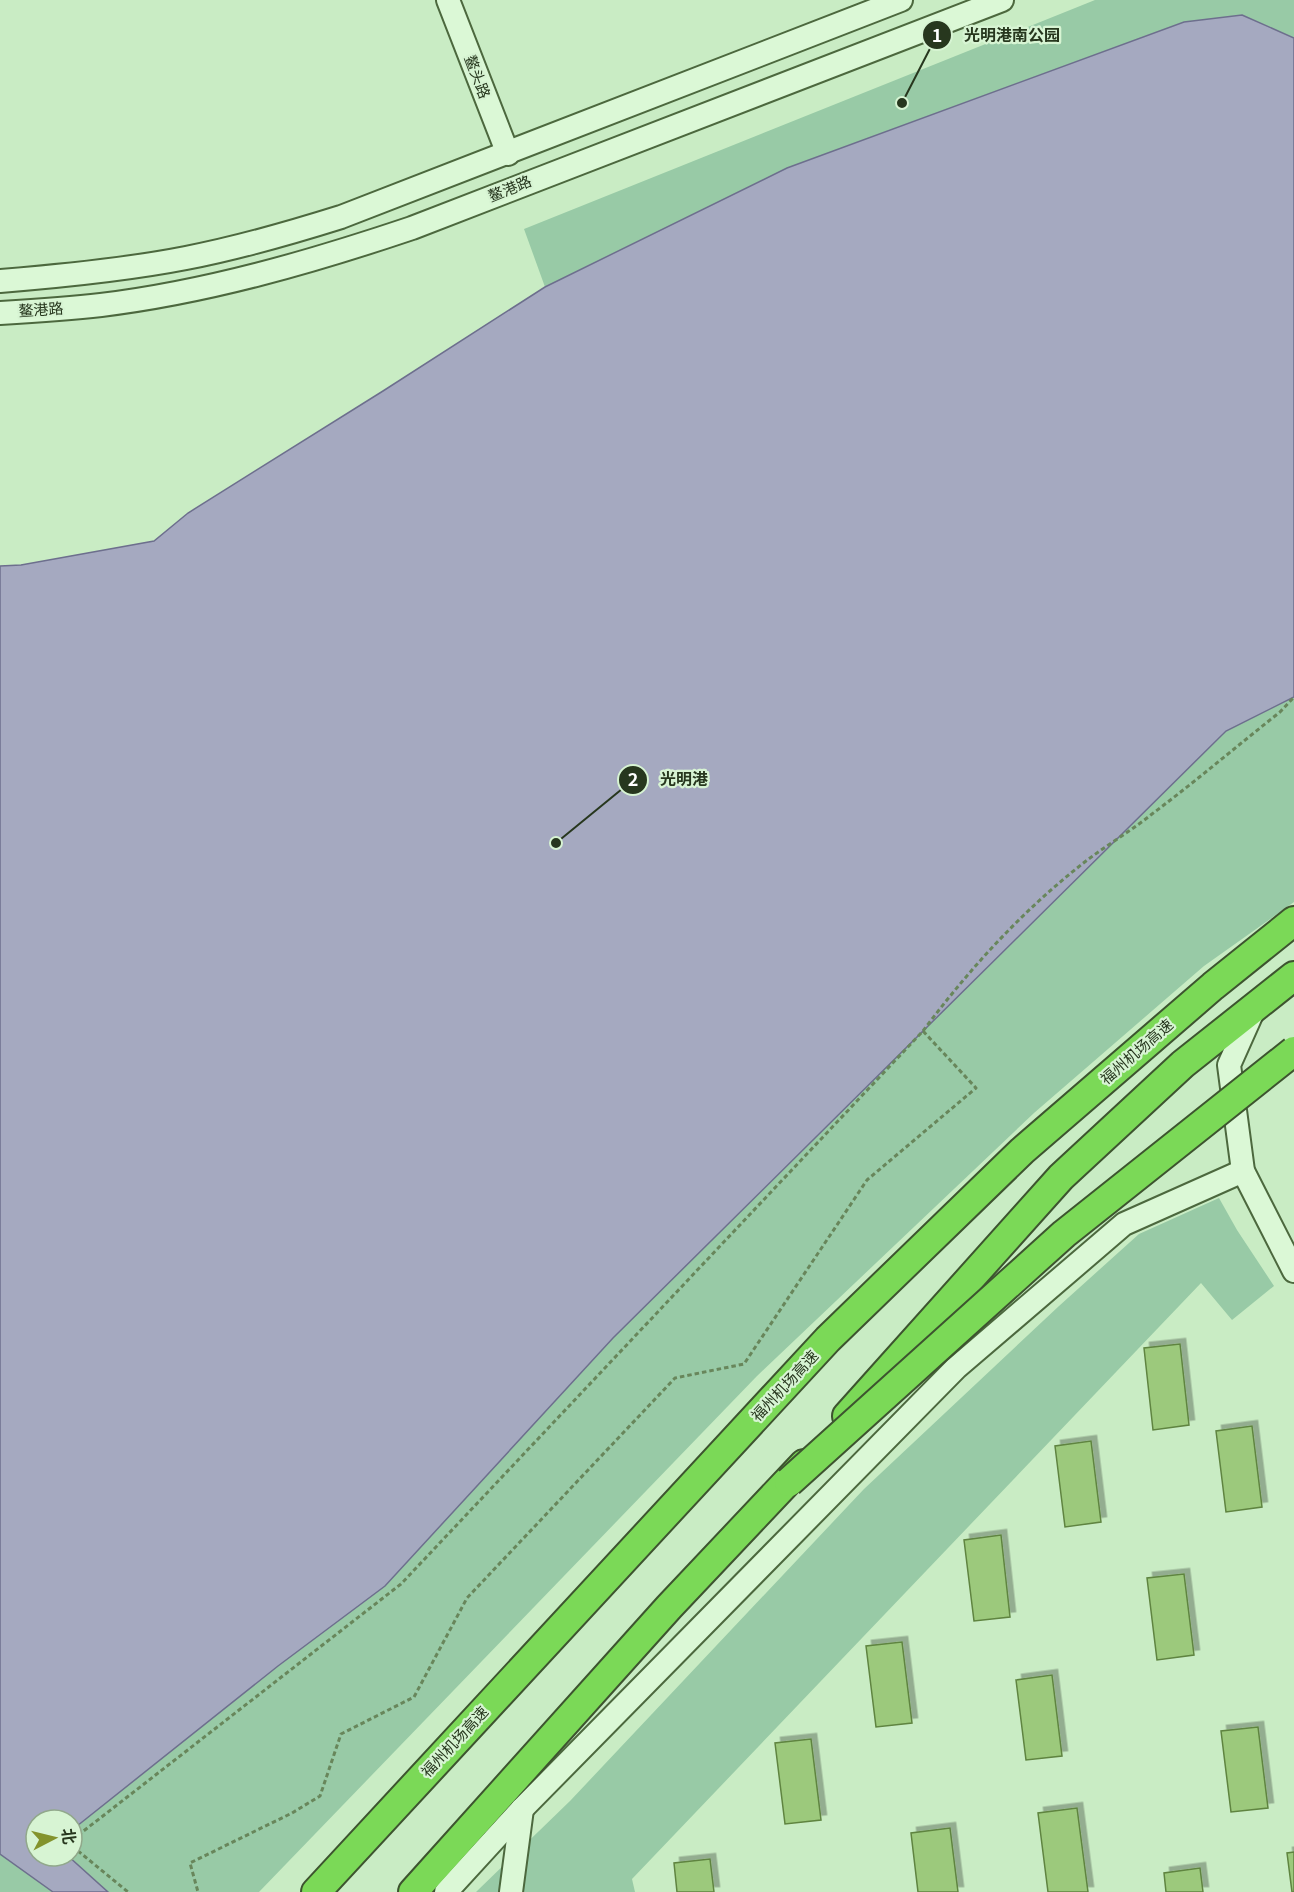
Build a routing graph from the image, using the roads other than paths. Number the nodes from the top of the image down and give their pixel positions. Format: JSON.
{"nodes":[{"id":1,"x":448,"y":0,"type":"edge"},
{"id":2,"x":901,"y":0,"type":"edge"},
{"id":3,"x":1002,"y":0,"type":"edge"},
{"id":4,"x":508,"y":154,"type":"junction"},
{"id":5,"x":0,"y":281,"type":"edge"},
{"id":6,"x":0,"y":313,"type":"edge"},
{"id":7,"x":1294,"y":921,"type":"edge"},
{"id":8,"x":1294,"y":976,"type":"edge"},
{"id":9,"x":1294,"y":986,"type":"edge"},
{"id":10,"x":1294,"y":1051,"type":"edge"},
{"id":11,"x":1243,"y":1171,"type":"junction"},
{"id":12,"x":1294,"y":1271,"type":"edge"},
{"id":13,"x":789,"y":1482,"type":"junction"},
{"id":14,"x":522,"y":1809,"type":"junction"},
{"id":15,"x":316,"y":1892,"type":"edge"},
{"id":16,"x":413,"y":1892,"type":"edge"},
{"id":17,"x":446,"y":1892,"type":"edge"},
{"id":18,"x":511,"y":1892,"type":"edge"}],
"edges":[{"from":1,"to":4,"type":"main road","name":"鳌头路"},
{"from":2,"to":4,"type":"main road"},
{"from":3,"to":6,"type":"main road","name":"鳌港路"},
{"from":4,"to":5,"type":"main road"},
{"from":7,"to":15,"type":"highway","name":"福州机场高速"},
{"from":8,"to":13,"type":"highway","bridge":true},
{"from":9,"to":11,"type":"main road"},
{"from":10,"to":13,"type":"highway","bridge":true},
{"from":11,"to":12,"type":"main road"},
{"from":11,"to":14,"type":"main road"},
{"from":13,"to":16,"type":"highway"},
{"from":14,"to":17,"type":"main road"},
{"from":14,"to":18,"type":"main road"}]}
